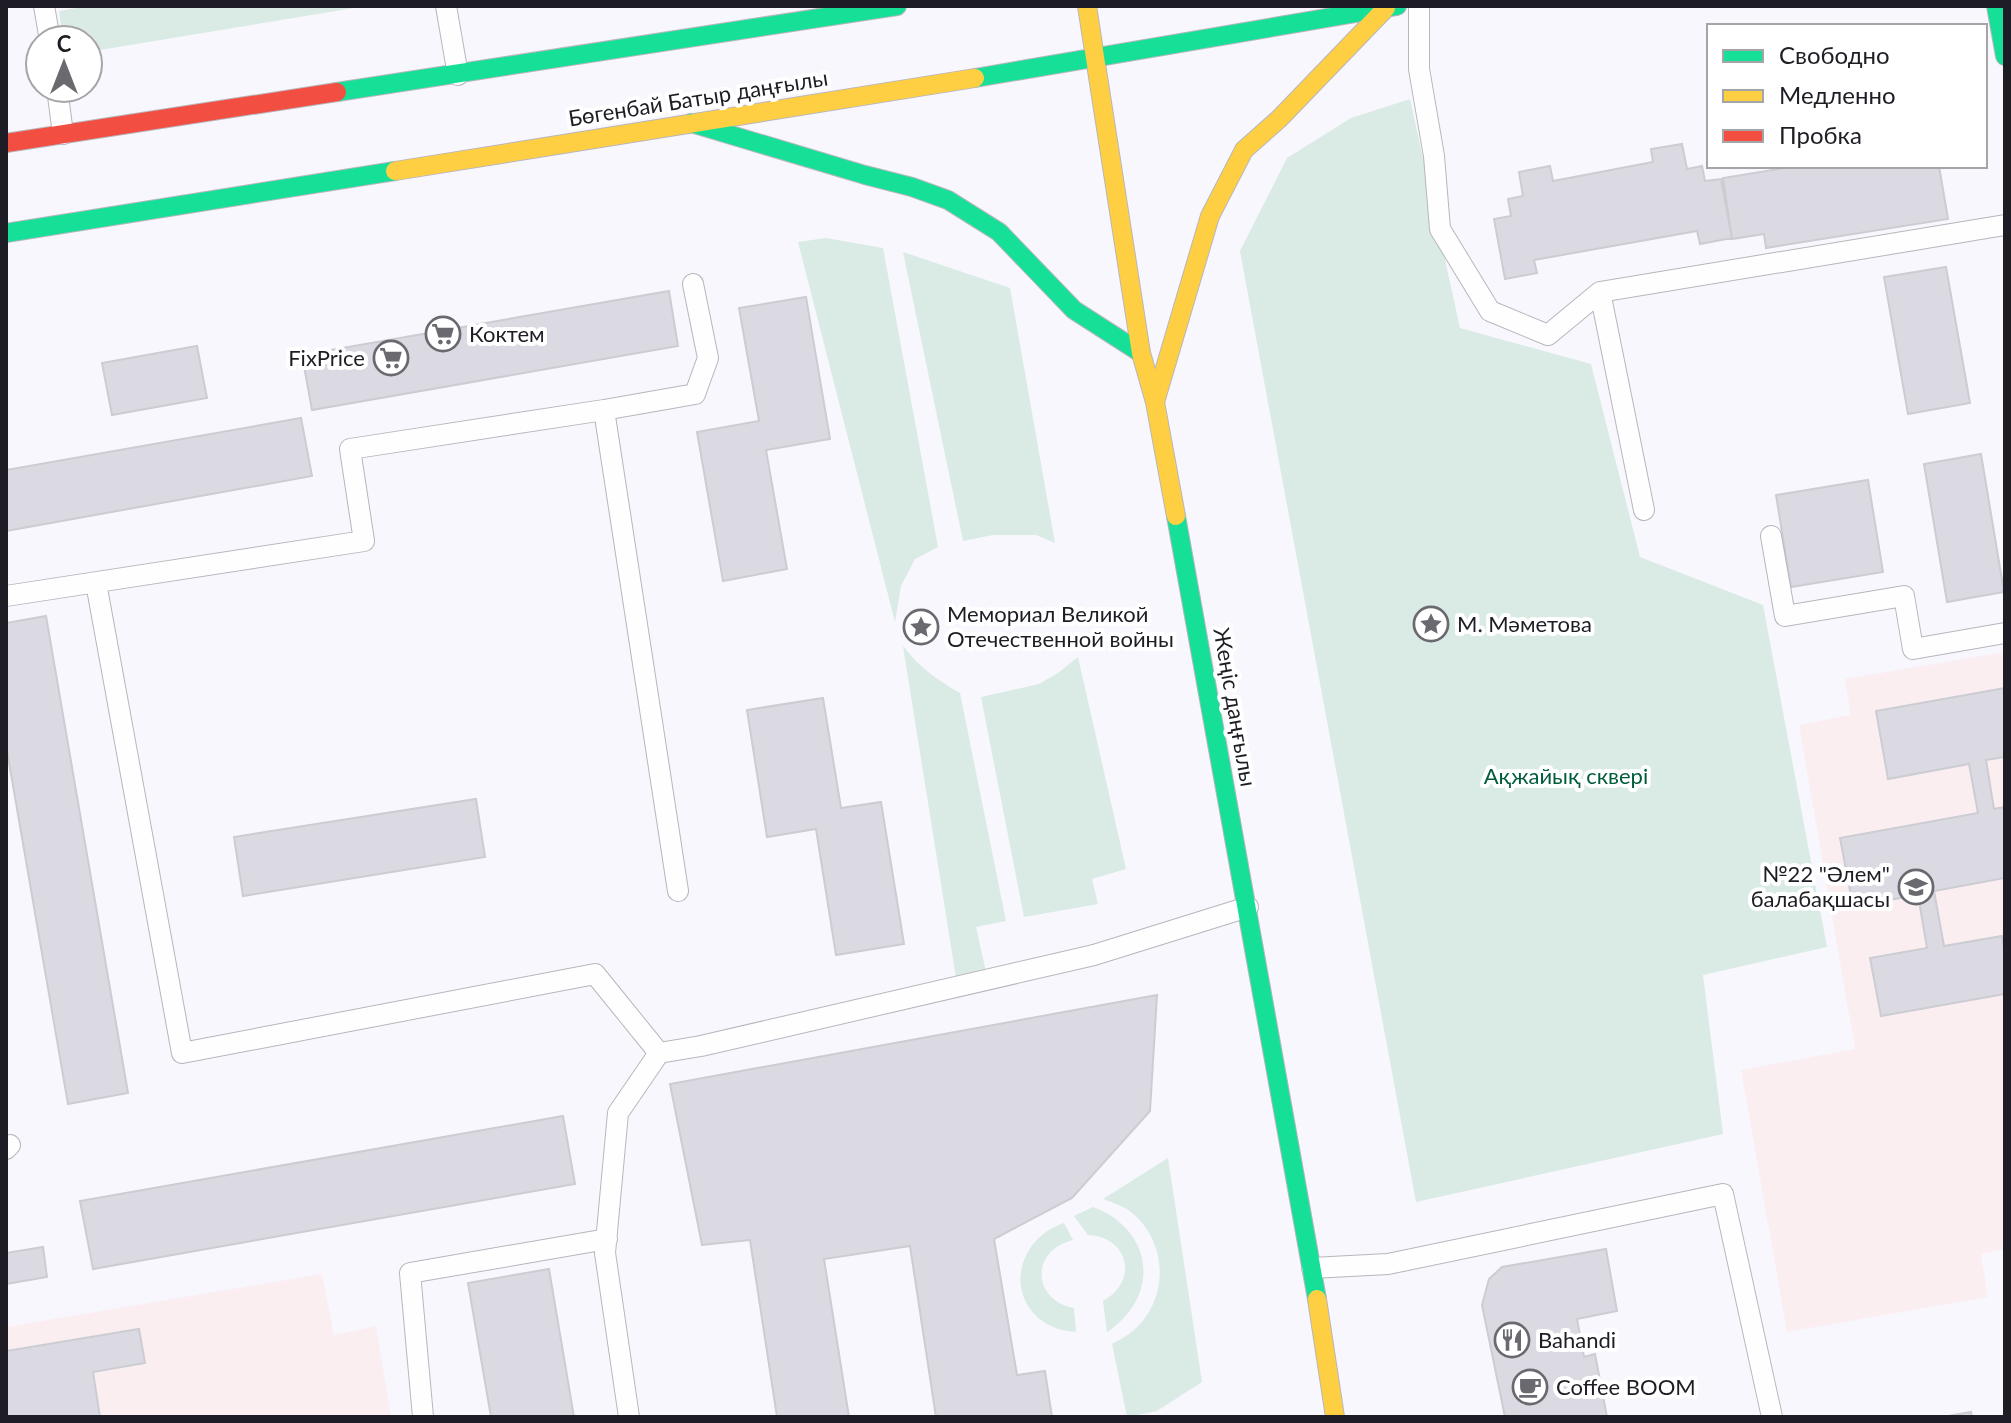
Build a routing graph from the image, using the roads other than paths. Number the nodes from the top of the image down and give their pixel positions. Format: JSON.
{"nodes":[{"id":1,"x":446,"y":6,"type":"edge"},
{"id":2,"x":783,"y":6,"type":"edge"},
{"id":3,"x":897,"y":6,"type":"edge"},
{"id":4,"x":1087,"y":6,"type":"edge"},
{"id":5,"x":1419,"y":6,"type":"edge"},
{"id":6,"x":1996,"y":6,"type":"edge"},
{"id":7,"x":1392,"y":7,"type":"edge"},
{"id":8,"x":722,"y":33,"type":"junction"},
{"id":9,"x":2005,"y":56,"type":"edge"},
{"id":10,"x":1095,"y":59,"type":"junction"},
{"id":11,"x":458,"y":75,"type":"junction"},
{"id":12,"x":59,"y":104,"type":"edge"},
{"id":13,"x":691,"y":123,"type":"junction"},
{"id":14,"x":63,"y":134,"type":"junction"},
{"id":15,"x":6,"y":143,"type":"edge"},
{"id":16,"x":2005,"y":225,"type":"edge"},
{"id":17,"x":6,"y":233,"type":"edge"},
{"id":18,"x":693,"y":284,"type":"dead end"},
{"id":19,"x":1600,"y":292,"type":"junction"},
{"id":20,"x":1141,"y":353,"type":"junction"},
{"id":21,"x":1155,"y":402,"type":"junction"},
{"id":22,"x":604,"y":410,"type":"junction"},
{"id":23,"x":1644,"y":510,"type":"dead end"},
{"id":24,"x":1771,"y":536,"type":"dead end"},
{"id":25,"x":96,"y":583,"type":"junction"},
{"id":26,"x":6,"y":596,"type":"edge"},
{"id":27,"x":2005,"y":633,"type":"edge"},
{"id":28,"x":678,"y":891,"type":"dead end"},
{"id":29,"x":1248,"y":907,"type":"junction"},
{"id":30,"x":659,"y":1053,"type":"junction"},
{"id":31,"x":607,"y":1239,"type":"junction"},
{"id":32,"x":1312,"y":1268,"type":"junction"},
{"id":33,"x":1329,"y":1378,"type":"junction"},
{"id":34,"x":423,"y":1417,"type":"edge"},
{"id":35,"x":629,"y":1417,"type":"edge"},
{"id":36,"x":1315,"y":1417,"type":"edge"},
{"id":37,"x":1335,"y":1417,"type":"edge"},
{"id":38,"x":1772,"y":1417,"type":"edge"}],
"edges":[{"from":1,"to":11,"type":"lane"},
{"from":2,"to":8,"type":"main road"},
{"from":3,"to":8,"type":"main road"},
{"from":4,"to":10,"type":"main road","name":"Жеңіс даңғылы"},
{"from":5,"to":19,"type":"lane"},
{"from":6,"to":9,"type":"main road"},
{"from":7,"to":10,"type":"main road","name":"Бөгенбай Батыр даңғылы"},
{"from":7,"to":21,"type":"main road"},
{"from":8,"to":11,"type":"main road"},
{"from":10,"to":13,"type":"main road","name":"Бөгенбай Батыр даңғылы"},
{"from":10,"to":20,"type":"main road","name":"Жеңіс даңғылы"},
{"from":11,"to":14,"type":"main road"},
{"from":12,"to":14,"type":"lane"},
{"from":13,"to":17,"type":"main road","name":"Бөгенбай Батыр даңғылы"},
{"from":13,"to":20,"type":"main road"},
{"from":14,"to":15,"type":"main road"},
{"from":16,"to":19,"type":"lane"},
{"from":18,"to":22,"type":"lane"},
{"from":19,"to":23,"type":"lane"},
{"from":20,"to":21,"type":"main road","name":"Жеңіс даңғылы"},
{"from":21,"to":29,"type":"main road","name":"Жеңіс даңғылы"},
{"from":22,"to":25,"type":"lane"},
{"from":22,"to":28,"type":"lane"},
{"from":24,"to":27,"type":"lane"},
{"from":25,"to":26,"type":"lane"},
{"from":25,"to":30,"type":"lane"},
{"from":29,"to":30,"type":"lane"},
{"from":29,"to":32,"type":"main road","name":"Жеңіс даңғылы"},
{"from":30,"to":31,"type":"lane"},
{"from":31,"to":34,"type":"lane"},
{"from":31,"to":35,"type":"lane"},
{"from":32,"to":33,"type":"main road","name":"Жеңіс даңғылы"},
{"from":32,"to":38,"type":"lane"},
{"from":33,"to":36,"type":"main road"},
{"from":33,"to":37,"type":"main road","name":"Жеңіс даңғылы"}]}
